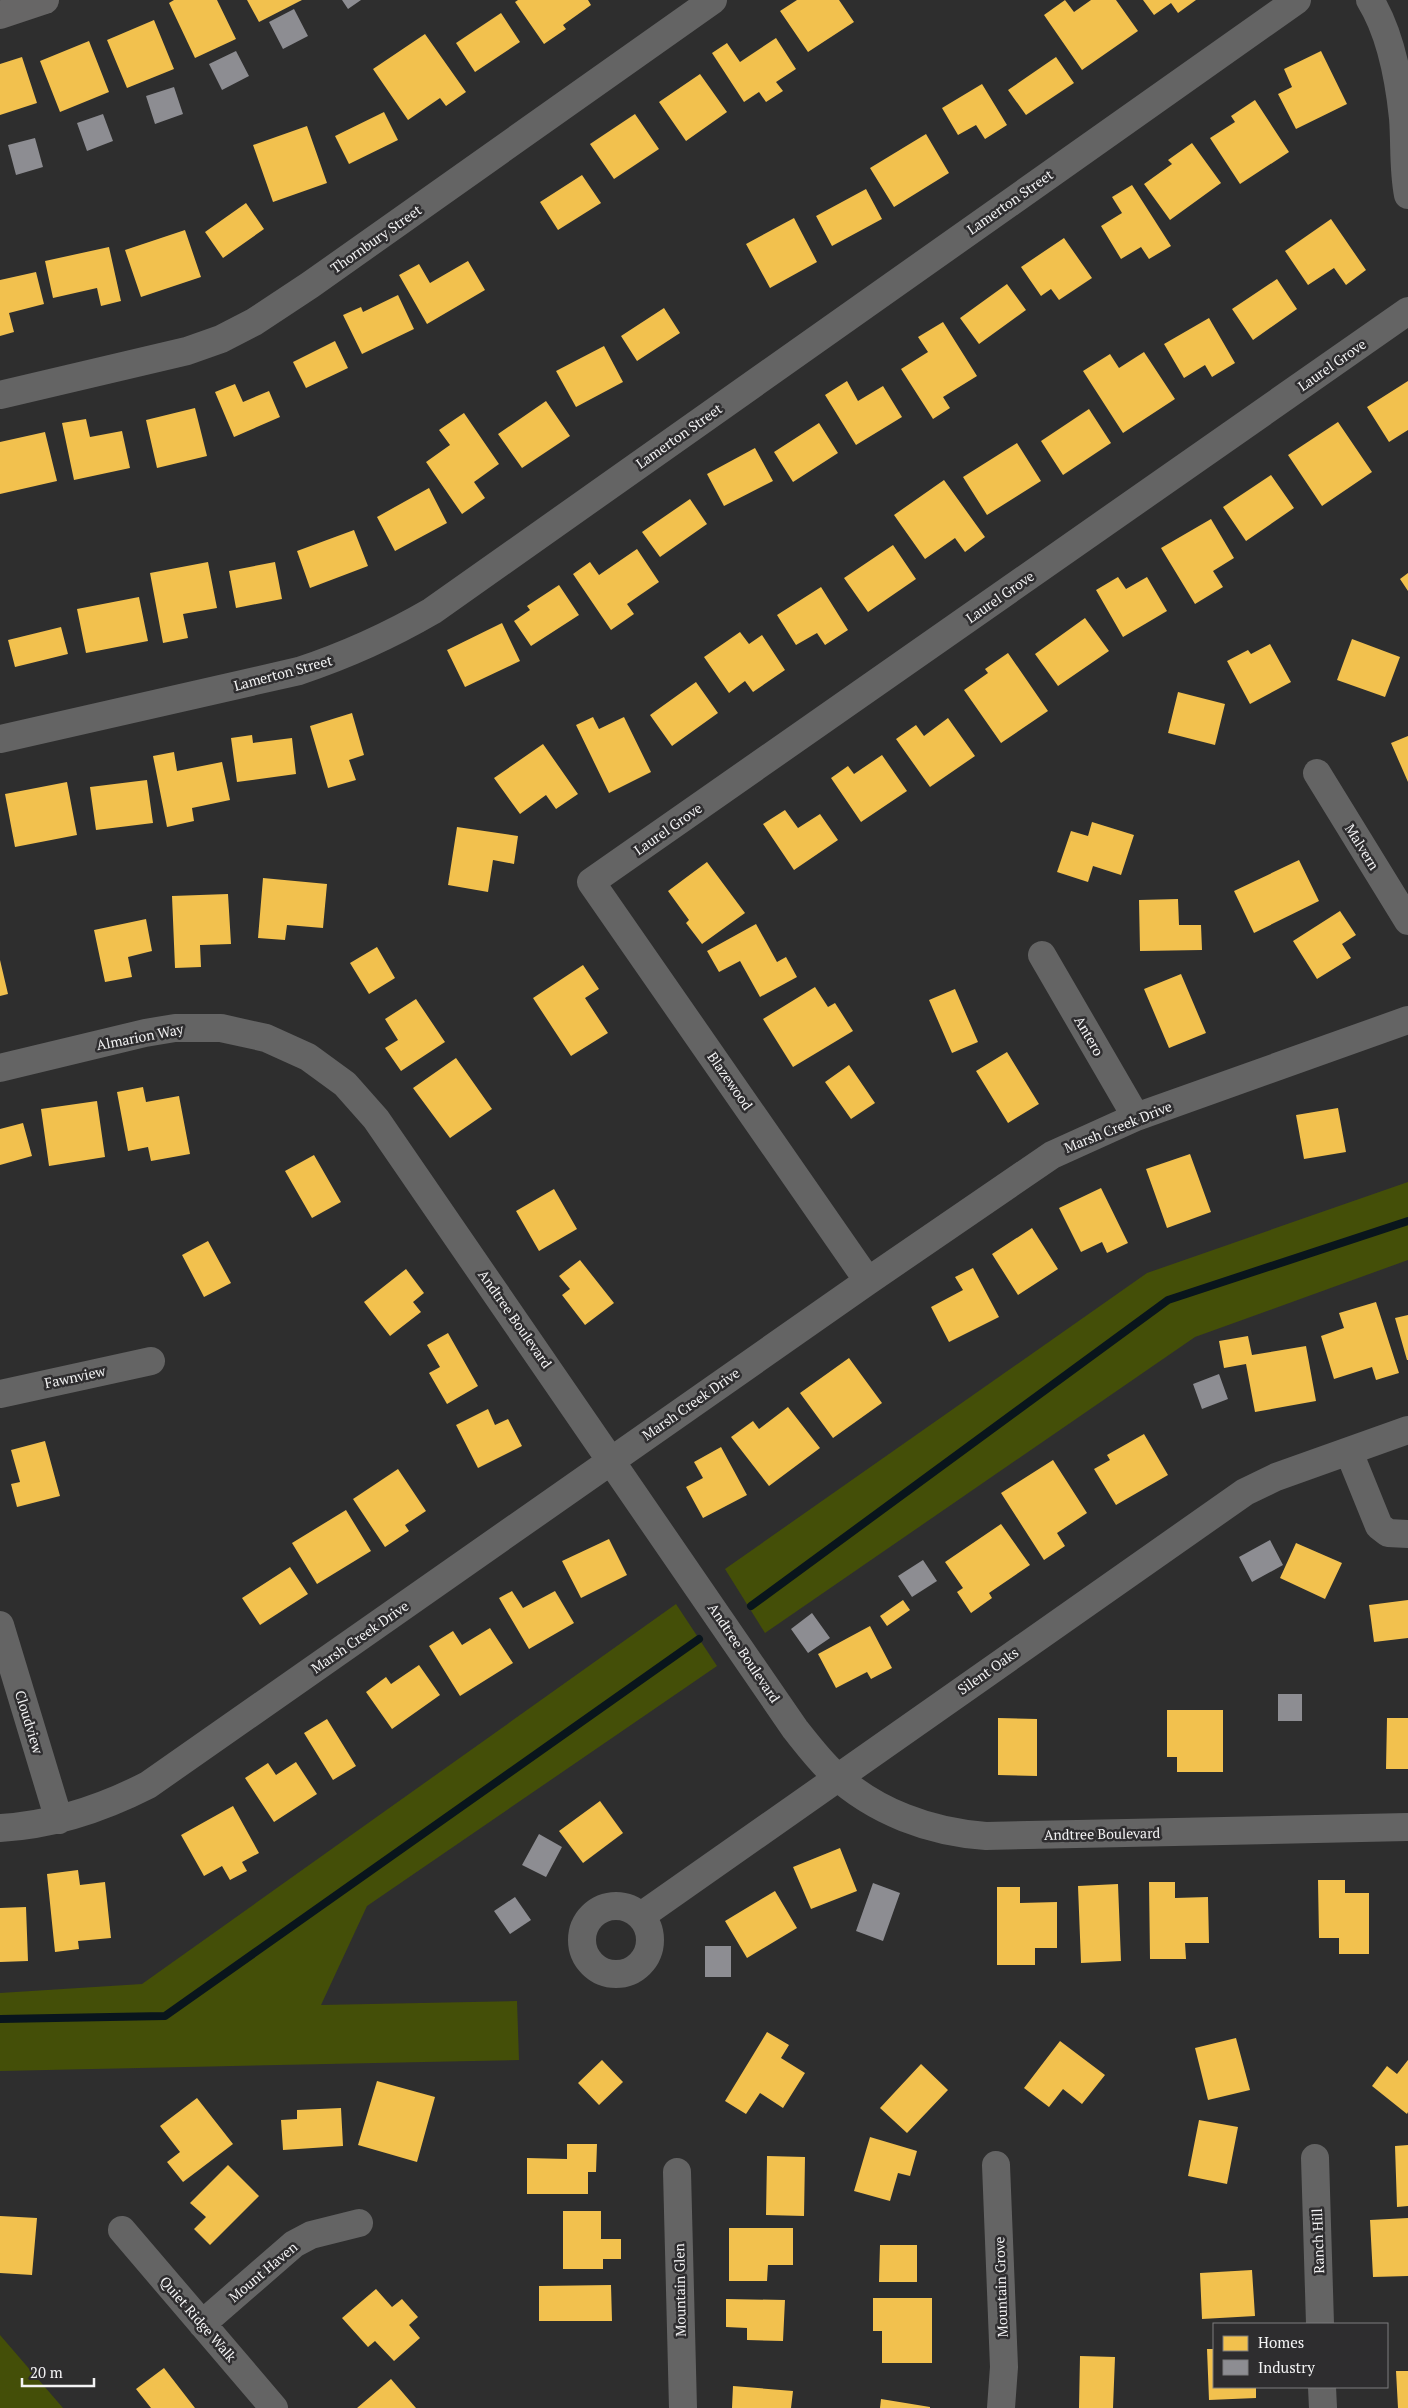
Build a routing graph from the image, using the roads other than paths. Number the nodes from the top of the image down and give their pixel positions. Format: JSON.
{"nodes":[{"id":1,"x":45,"y":0,"type":"edge"},
{"id":2,"x":713,"y":0,"type":"edge"},
{"id":3,"x":1297,"y":0,"type":"edge"},
{"id":4,"x":1370,"y":0,"type":"edge"},
{"id":5,"x":0,"y":15,"type":"edge"},
{"id":6,"x":1408,"y":195,"type":"edge"},
{"id":7,"x":1408,"y":311,"type":"edge"},
{"id":8,"x":0,"y":396,"type":"edge"},
{"id":9,"x":0,"y":740,"type":"edge"},
{"id":10,"x":1317,"y":773,"type":"dead end"},
{"id":11,"x":591,"y":882,"type":"joint"},
{"id":12,"x":1408,"y":921,"type":"edge"},
{"id":13,"x":1042,"y":955,"type":"dead end"},
{"id":14,"x":1408,"y":1020,"type":"edge"},
{"id":15,"x":308,"y":1057,"type":"joint"},
{"id":16,"x":0,"y":1068,"type":"edge"},
{"id":17,"x":1136,"y":1117,"type":"junction"},
{"id":18,"x":868,"y":1280,"type":"junction"},
{"id":19,"x":151,"y":1361,"type":"dead end"},
{"id":20,"x":0,"y":1394,"type":"edge"},
{"id":21,"x":1408,"y":1431,"type":"edge"},
{"id":22,"x":1349,"y":1452,"type":"junction"},
{"id":23,"x":612,"y":1460,"type":"junction"},
{"id":24,"x":1408,"y":1534,"type":"edge"},
{"id":25,"x":0,"y":1625,"type":"edge"},
{"id":26,"x":838,"y":1777,"type":"junction"},
{"id":27,"x":59,"y":1820,"type":"junction"},
{"id":28,"x":1408,"y":1827,"type":"edge"},
{"id":29,"x":0,"y":1828,"type":"edge"},
{"id":30,"x":641,"y":1916,"type":"dead end"},
{"id":31,"x":1315,"y":2158,"type":"dead end"},
{"id":32,"x":996,"y":2165,"type":"dead end"},
{"id":33,"x":677,"y":2172,"type":"dead end"},
{"id":34,"x":359,"y":2223,"type":"dead end"},
{"id":35,"x":122,"y":2230,"type":"dead end"},
{"id":36,"x":1320,"y":2323,"type":"edge"},
{"id":37,"x":202,"y":2324,"type":"junction"},
{"id":38,"x":1322,"y":2388,"type":"edge"},
{"id":39,"x":274,"y":2408,"type":"edge"},
{"id":40,"x":683,"y":2408,"type":"edge"},
{"id":41,"x":1001,"y":2408,"type":"edge"},
{"id":42,"x":1323,"y":2408,"type":"edge"}],
"edges":[{"from":1,"to":5,"type":"street"},
{"from":2,"to":8,"type":"street","name":"Thornbury Street"},
{"from":3,"to":9,"type":"street","name":"Lamerton Street"},
{"from":4,"to":6,"type":"street"},
{"from":7,"to":11,"type":"street","name":"Laurel Grove"},
{"from":10,"to":12,"type":"street","name":"Malvern"},
{"from":11,"to":18,"type":"street","name":"Blazewood"},
{"from":13,"to":17,"type":"street","name":"Antero"},
{"from":14,"to":17,"type":"street","name":"Marsh Creek Drive"},
{"from":15,"to":16,"type":"street","name":"Almarion Way"},
{"from":15,"to":23,"type":"street","name":"Andtree Boulevard"},
{"from":17,"to":18,"type":"street","name":"Marsh Creek Drive"},
{"from":18,"to":23,"type":"street","name":"Marsh Creek Drive"},
{"from":19,"to":20,"type":"street","name":"Fawnview"},
{"from":21,"to":22,"type":"street","name":"Silent Oaks"},
{"from":22,"to":24,"type":"street"},
{"from":22,"to":26,"type":"street","name":"Silent Oaks"},
{"from":23,"to":26,"type":"street","name":"Andtree Boulevard"},
{"from":23,"to":27,"type":"street","name":"Marsh Creek Drive"},
{"from":25,"to":27,"type":"street","name":"Cloudview"},
{"from":26,"to":28,"type":"street","name":"Andtree Boulevard"},
{"from":26,"to":30,"type":"street","name":"Silent Oaks"},
{"from":27,"to":29,"type":"street","name":"Marsh Creek Drive"},
{"from":31,"to":36,"type":"street","name":"Ranch Hill"},
{"from":32,"to":41,"type":"street","name":"Mountain Grove"},
{"from":33,"to":40,"type":"street","name":"Mountain Glen"},
{"from":34,"to":37,"type":"street","name":"Mount Haven"},
{"from":35,"to":37,"type":"street","name":"Quiet Ridge Walk"},
{"from":37,"to":39,"type":"street","name":"Quiet Ridge Walk"},
{"from":38,"to":42,"type":"street"}]}
